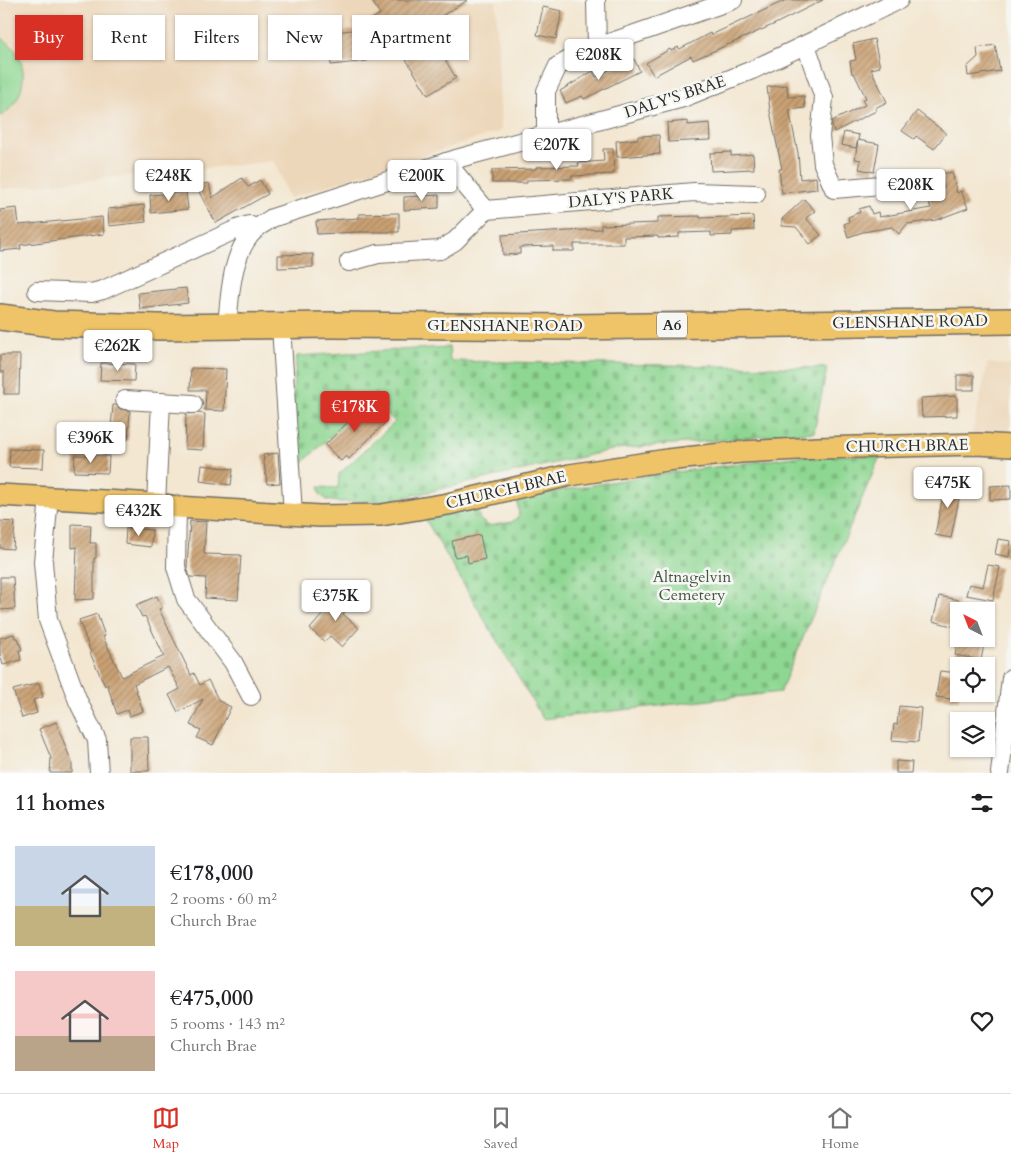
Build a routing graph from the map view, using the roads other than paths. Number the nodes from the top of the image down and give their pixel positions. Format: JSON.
{"nodes":[{"id":1,"x":596,"y":0,"type":"edge"},
{"id":2,"x":899,"y":0,"type":"edge"},
{"id":3,"x":730,"y":1,"type":"edge"},
{"id":4,"x":806,"y":45,"type":"junction"},
{"id":5,"x":597,"y":47,"type":"junction"},
{"id":6,"x":546,"y":133,"type":"junction"},
{"id":7,"x":446,"y":162,"type":"junction"},
{"id":8,"x":905,"y":183,"type":"dead end"},
{"id":9,"x":756,"y":194,"type":"dead end"},
{"id":10,"x":486,"y":210,"type":"junction"},
{"id":11,"x":255,"y":230,"type":"junction"},
{"id":12,"x":349,"y":262,"type":"dead end"},
{"id":13,"x":37,"y":291,"type":"dead end"},
{"id":14,"x":0,"y":317,"type":"edge"},
{"id":15,"x":1011,"y":321,"type":"edge"},
{"id":16,"x":227,"y":326,"type":"junction"},
{"id":17,"x":280,"y":326,"type":"junction"},
{"id":18,"x":125,"y":400,"type":"dead end"},
{"id":19,"x":161,"y":402,"type":"junction"},
{"id":20,"x":193,"y":404,"type":"dead end"},
{"id":21,"x":1011,"y":446,"type":"edge"},
{"id":22,"x":0,"y":495,"type":"edge"},
{"id":23,"x":49,"y":497,"type":"junction"},
{"id":24,"x":156,"y":504,"type":"junction"},
{"id":25,"x":177,"y":508,"type":"junction"},
{"id":26,"x":293,"y":514,"type":"junction"},
{"id":27,"x":1011,"y":678,"type":"edge"},
{"id":28,"x":251,"y":696,"type":"dead end"},
{"id":29,"x":99,"y":773,"type":"edge"},
{"id":30,"x":1000,"y":773,"type":"edge"}],
"edges":[{"from":1,"to":5,"type":"street"},
{"from":2,"to":4,"type":"street","name":"DALY'S BRAE"},
{"from":3,"to":5,"type":"street"},
{"from":4,"to":6,"type":"street","name":"DALY'S BRAE"},
{"from":4,"to":8,"type":"street"},
{"from":5,"to":6,"type":"street"},
{"from":6,"to":7,"type":"street","name":"DALY'S BRAE"},
{"from":7,"to":10,"type":"street"},
{"from":7,"to":11,"type":"street","name":"DALY'S BRAE"},
{"from":9,"to":10,"type":"street","name":"DALY'S PARK"},
{"from":10,"to":12,"type":"street"},
{"from":11,"to":13,"type":"street"},
{"from":11,"to":16,"type":"street","name":"DALY'S BRAE"},
{"from":14,"to":16,"type":"highway","name":"GLENSHANE ROAD","number":"A6"},
{"from":15,"to":17,"type":"highway","name":"GLENSHANE ROAD","number":"A6"},
{"from":16,"to":17,"type":"highway","name":"GLENSHANE ROAD","number":"A6"},
{"from":17,"to":26,"type":"street"},
{"from":18,"to":19,"type":"street"},
{"from":19,"to":20,"type":"street"},
{"from":19,"to":24,"type":"street"},
{"from":21,"to":26,"type":"main road","name":"CHURCH BRAE"},
{"from":22,"to":23,"type":"main road","name":"CHURCH BRAE"},
{"from":23,"to":24,"type":"main road","name":"CHURCH BRAE"},
{"from":23,"to":29,"type":"street"},
{"from":24,"to":25,"type":"main road","name":"CHURCH BRAE"},
{"from":25,"to":26,"type":"main road","name":"CHURCH BRAE"},
{"from":25,"to":28,"type":"street"},
{"from":27,"to":30,"type":"street"}]}
